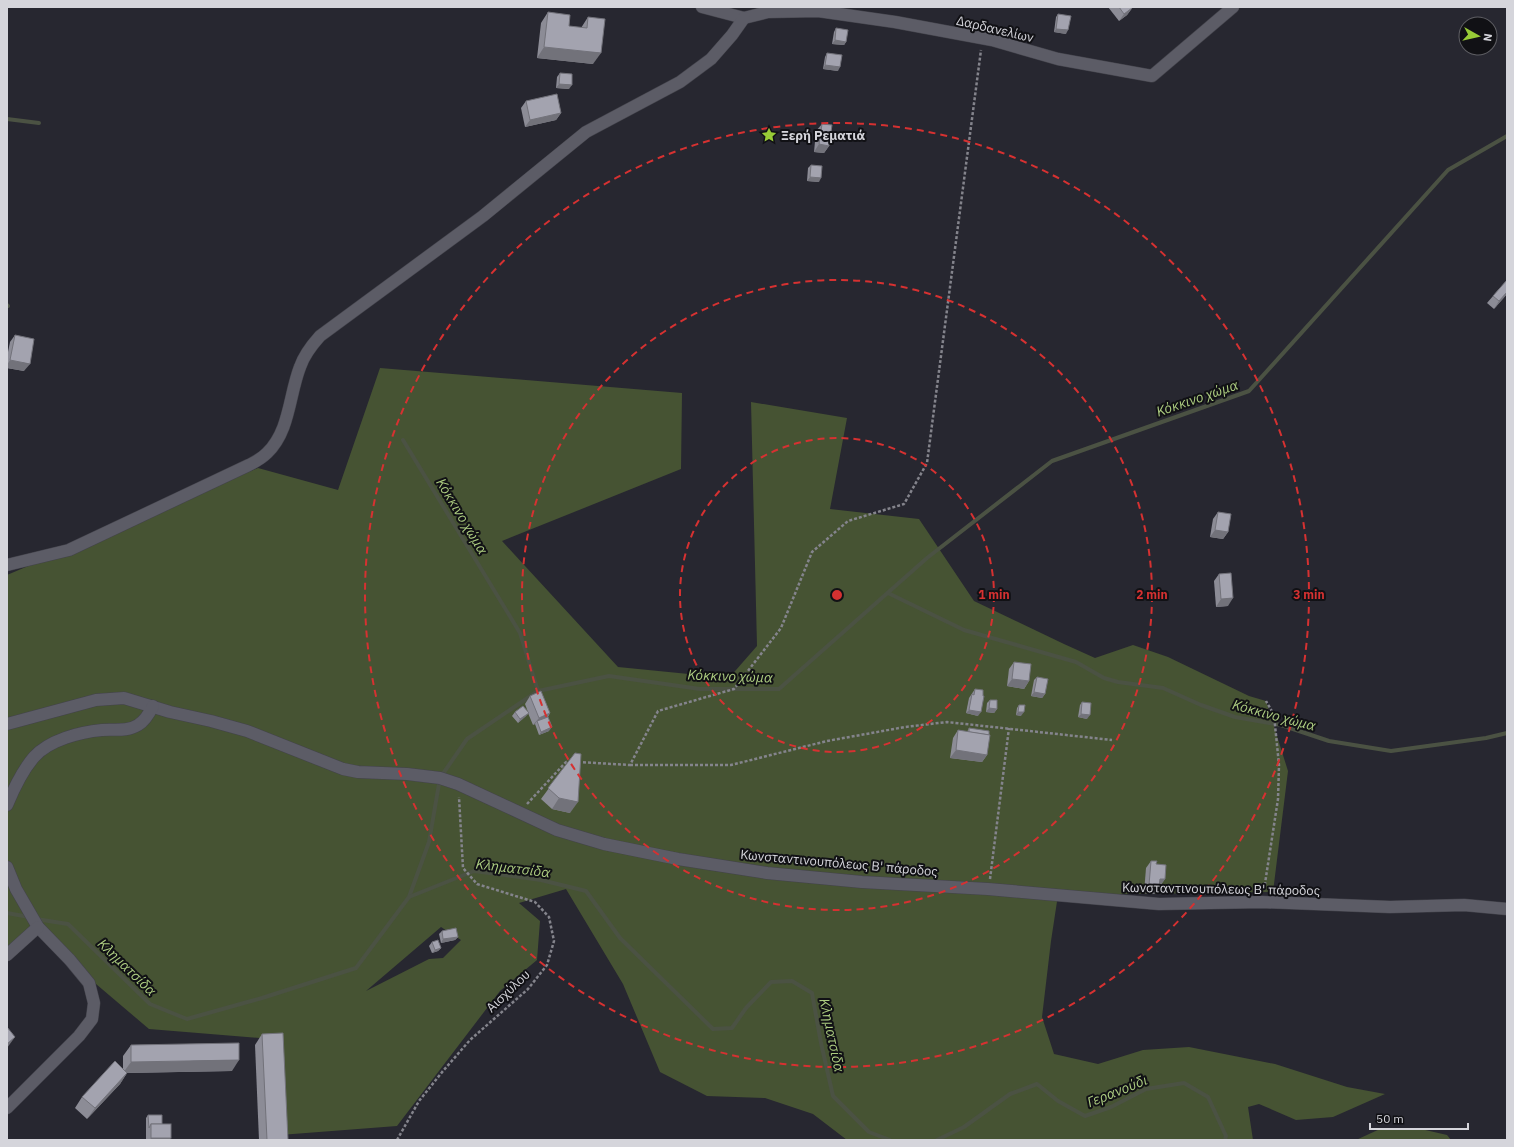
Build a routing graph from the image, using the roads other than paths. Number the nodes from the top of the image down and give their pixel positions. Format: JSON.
{"nodes":[{"id":1,"x":702,"y":7,"type":"edge"},
{"id":2,"x":1233,"y":7,"type":"edge"},
{"id":3,"x":744,"y":18,"type":"junction"},
{"id":4,"x":7,"y":565,"type":"edge"},
{"id":5,"x":153,"y":706,"type":"junction"},
{"id":6,"x":7,"y":724,"type":"edge"},
{"id":7,"x":7,"y":805,"type":"edge"},
{"id":8,"x":7,"y":867,"type":"edge"},
{"id":9,"x":1507,"y":909,"type":"edge"},
{"id":10,"x":38,"y":927,"type":"junction"},
{"id":11,"x":7,"y":955,"type":"edge"},
{"id":12,"x":7,"y":1108,"type":"edge"}],
"edges":[{"from":1,"to":3,"type":"street","name":"Δαρδανελίων"},
{"from":2,"to":3,"type":"street","name":"Δαρδανελίων"},
{"from":3,"to":4,"type":"street"},
{"from":5,"to":6,"type":"street","name":"Κωνσταντινουπόλεως Β' πάροδος"},
{"from":5,"to":7,"type":"street"},
{"from":5,"to":9,"type":"street","name":"Κωνσταντινουπόλεως Β' πάροδος"},
{"from":8,"to":10,"type":"street"},
{"from":10,"to":11,"type":"street"},
{"from":10,"to":12,"type":"street"}]}
